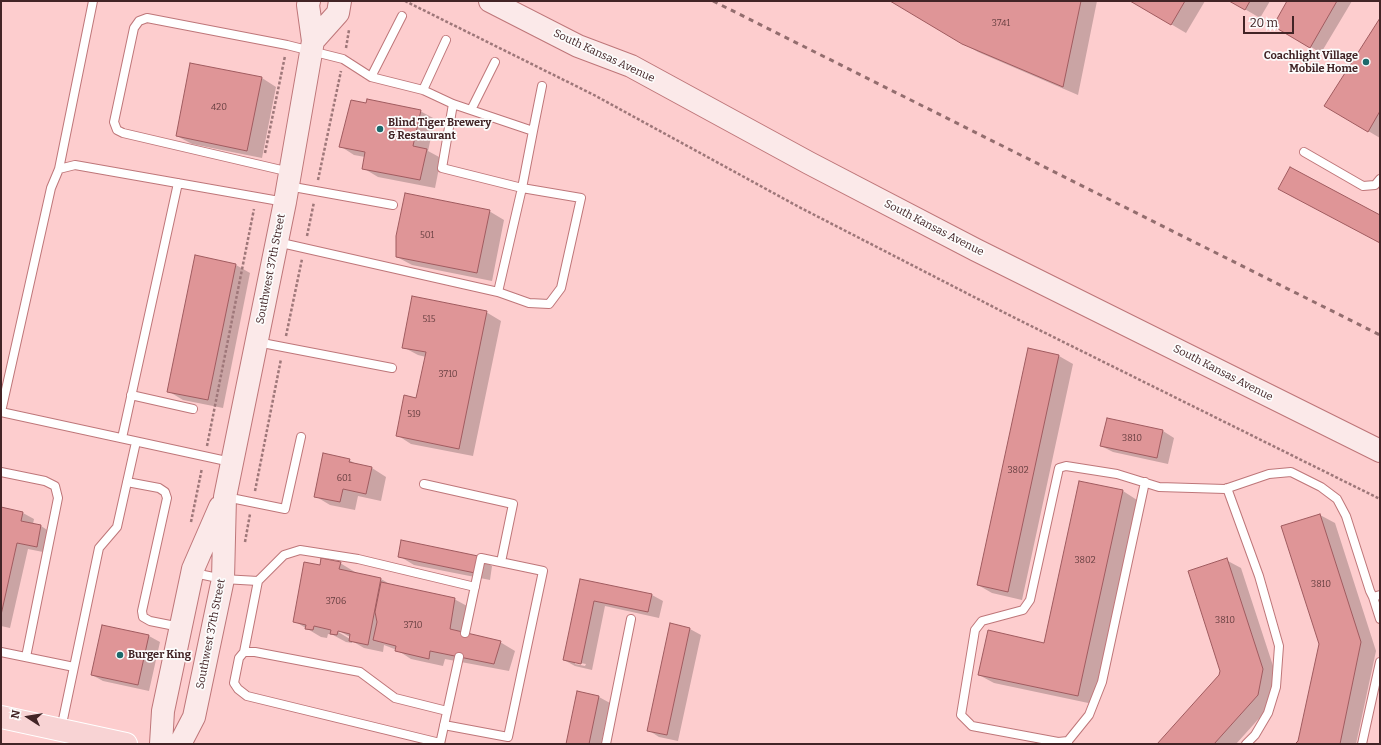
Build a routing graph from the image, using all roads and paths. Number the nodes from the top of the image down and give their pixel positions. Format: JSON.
{"nodes":[{"id":1,"x":93,"y":1,"type":"edge"},
{"id":2,"x":309,"y":1,"type":"edge"},
{"id":3,"x":340,"y":1,"type":"edge"},
{"id":4,"x":405,"y":1,"type":"edge"},
{"id":5,"x":490,"y":1,"type":"edge"},
{"id":6,"x":402,"y":16,"type":"dead end"},
{"id":7,"x":351,"y":23,"type":"dead end"},
{"id":8,"x":446,"y":40,"type":"dead end"},
{"id":9,"x":287,"y":45,"type":"junction"},
{"id":10,"x":312,"y":46,"type":"junction"},
{"id":11,"x":344,"y":59,"type":"junction"},
{"id":12,"x":495,"y":62,"type":"dead end"},
{"id":13,"x":371,"y":77,"type":"junction"},
{"id":14,"x":542,"y":86,"type":"dead end"},
{"id":15,"x":423,"y":90,"type":"junction"},
{"id":16,"x":453,"y":104,"type":"junction"},
{"id":17,"x":471,"y":110,"type":"junction"},
{"id":18,"x":532,"y":131,"type":"junction"},
{"id":19,"x":1304,"y":152,"type":"dead end"},
{"id":20,"x":263,"y":166,"type":"junction"},
{"id":21,"x":59,"y":170,"type":"junction"},
{"id":22,"x":1380,"y":179,"type":"edge"},
{"id":23,"x":178,"y":183,"type":"junction"},
{"id":24,"x":287,"y":187,"type":"junction"},
{"id":25,"x":522,"y":188,"type":"junction"},
{"id":26,"x":316,"y":190,"type":"junction"},
{"id":27,"x":256,"y":197,"type":"junction"},
{"id":28,"x":393,"y":205,"type":"dead end"},
{"id":29,"x":276,"y":242,"type":"junction"},
{"id":30,"x":304,"y":248,"type":"junction"},
{"id":31,"x":498,"y":292,"type":"junction"},
{"id":32,"x":256,"y":342,"type":"junction"},
{"id":33,"x":284,"y":346,"type":"junction"},
{"id":34,"x":392,"y":368,"type":"dead end"},
{"id":35,"x":132,"y":395,"type":"junction"},
{"id":36,"x":193,"y":409,"type":"dead end"},
{"id":37,"x":1,"y":412,"type":"edge"},
{"id":38,"x":300,"y":437,"type":"dead end"},
{"id":39,"x":122,"y":438,"type":"junction"},
{"id":40,"x":136,"y":442,"type":"junction"},
{"id":41,"x":1380,"y":452,"type":"edge"},
{"id":42,"x":204,"y":456,"type":"junction"},
{"id":43,"x":232,"y":462,"type":"junction"},
{"id":44,"x":1,"y":472,"type":"edge"},
{"id":45,"x":127,"y":482,"type":"junction"},
{"id":46,"x":1145,"y":482,"type":"junction"},
{"id":47,"x":424,"y":484,"type":"dead end"},
{"id":48,"x":1227,"y":488,"type":"junction"},
{"id":49,"x":225,"y":497,"type":"junction"},
{"id":50,"x":1380,"y":499,"type":"edge"},
{"id":51,"x":252,"y":502,"type":"junction"},
{"id":52,"x":190,"y":525,"type":"dead end"},
{"id":53,"x":243,"y":550,"type":"dead end"},
{"id":54,"x":501,"y":562,"type":"junction"},
{"id":55,"x":192,"y":573,"type":"junction"},
{"id":56,"x":222,"y":579,"type":"junction"},
{"id":57,"x":258,"y":581,"type":"junction"},
{"id":58,"x":475,"y":588,"type":"junction"},
{"id":59,"x":1377,"y":596,"type":"edge"},
{"id":60,"x":631,"y":619,"type":"dead end"},
{"id":61,"x":1380,"y":619,"type":"edge"},
{"id":62,"x":181,"y":628,"type":"junction"},
{"id":63,"x":465,"y":633,"type":"dead end"},
{"id":64,"x":1,"y":652,"type":"edge"},
{"id":65,"x":244,"y":652,"type":"junction"},
{"id":66,"x":26,"y":657,"type":"junction"},
{"id":67,"x":459,"y":657,"type":"dead end"},
{"id":68,"x":1380,"y":662,"type":"edge"},
{"id":69,"x":74,"y":667,"type":"junction"},
{"id":70,"x":447,"y":711,"type":"junction"},
{"id":71,"x":1,"y":717,"type":"edge"},
{"id":72,"x":444,"y":725,"type":"junction"},
{"id":73,"x":61,"y":730,"type":"junction"},
{"id":74,"x":440,"y":743,"type":"edge"},
{"id":75,"x":1068,"y":743,"type":"edge"},
{"id":76,"x":126,"y":744,"type":"edge"},
{"id":77,"x":162,"y":744,"type":"edge"},
{"id":78,"x":180,"y":744,"type":"edge"},
{"id":79,"x":606,"y":744,"type":"edge"},
{"id":80,"x":1246,"y":744,"type":"edge"},
{"id":81,"x":1362,"y":744,"type":"edge"}],
"edges":[{"from":1,"to":21,"type":"lane"},
{"from":2,"to":10,"type":"main road","name":"Southwest 37th Street"},
{"from":3,"to":10,"type":"main road"},
{"from":4,"to":50,"type":"path"},
{"from":5,"to":41,"type":"main road","name":"South Kansas Avenue"},
{"from":6,"to":13,"type":"lane"},
{"from":7,"to":11,"type":"path"},
{"from":8,"to":15,"type":"lane"},
{"from":9,"to":10,"type":"lane"},
{"from":9,"to":20,"type":"path"},
{"from":9,"to":20,"type":"lane"},
{"from":10,"to":11,"type":"lane"},
{"from":10,"to":24,"type":"main road","name":"Southwest 37th Street"},
{"from":11,"to":13,"type":"lane"},
{"from":11,"to":26,"type":"path"},
{"from":12,"to":17,"type":"lane"},
{"from":13,"to":15,"type":"lane"},
{"from":14,"to":18,"type":"lane"},
{"from":15,"to":16,"type":"lane"},
{"from":16,"to":17,"type":"lane"},
{"from":16,"to":25,"type":"lane"},
{"from":17,"to":18,"type":"lane"},
{"from":18,"to":25,"type":"lane"},
{"from":19,"to":22,"type":"lane"},
{"from":20,"to":24,"type":"lane"},
{"from":21,"to":23,"type":"lane"},
{"from":21,"to":37,"type":"lane"},
{"from":23,"to":27,"type":"lane"},
{"from":23,"to":35,"type":"lane"},
{"from":24,"to":26,"type":"lane"},
{"from":24,"to":27,"type":"lane"},
{"from":24,"to":29,"type":"main road","name":"Southwest 37th Street"},
{"from":25,"to":31,"type":"lane"},
{"from":25,"to":31,"type":"lane"},
{"from":26,"to":28,"type":"lane"},
{"from":26,"to":30,"type":"path"},
{"from":27,"to":42,"type":"path"},
{"from":29,"to":30,"type":"lane"},
{"from":29,"to":32,"type":"main road","name":"Southwest 37th Street"},
{"from":30,"to":31,"type":"lane"},
{"from":30,"to":33,"type":"path"},
{"from":32,"to":33,"type":"lane"},
{"from":32,"to":43,"type":"main road","name":"Southwest 37th Street"},
{"from":33,"to":34,"type":"lane"},
{"from":33,"to":51,"type":"path"},
{"from":35,"to":36,"type":"lane"},
{"from":35,"to":39,"type":"lane"},
{"from":37,"to":39,"type":"lane"},
{"from":38,"to":51,"type":"lane"},
{"from":39,"to":40,"type":"lane"},
{"from":40,"to":42,"type":"lane"},
{"from":40,"to":45,"type":"lane"},
{"from":42,"to":43,"type":"lane"},
{"from":42,"to":52,"type":"path"},
{"from":43,"to":49,"type":"main road","name":"Southwest 37th Street"},
{"from":44,"to":66,"type":"lane"},
{"from":45,"to":62,"type":"lane"},
{"from":45,"to":69,"type":"lane"},
{"from":46,"to":48,"type":"lane"},
{"from":46,"to":75,"type":"lane"},
{"from":46,"to":75,"type":"lane"},
{"from":47,"to":54,"type":"lane"},
{"from":48,"to":59,"type":"lane"},
{"from":48,"to":80,"type":"lane"},
{"from":49,"to":51,"type":"lane"},
{"from":49,"to":55,"type":"main road","name":"Southwest 37th Street"},
{"from":49,"to":56,"type":"main road","name":"Southwest 37th Street"},
{"from":51,"to":53,"type":"path"},
{"from":54,"to":58,"type":"lane"},
{"from":54,"to":72,"type":"lane"},
{"from":55,"to":56,"type":"lane"},
{"from":55,"to":62,"type":"main road","name":"Southwest 37th Street"},
{"from":56,"to":57,"type":"lane"},
{"from":56,"to":78,"type":"main road","name":"Southwest 37th Street"},
{"from":57,"to":58,"type":"lane"},
{"from":57,"to":65,"type":"lane"},
{"from":58,"to":63,"type":"lane"},
{"from":59,"to":61,"type":"lane"},
{"from":60,"to":79,"type":"lane"},
{"from":62,"to":77,"type":"main road","name":"Southwest 37th Street"},
{"from":64,"to":66,"type":"lane"},
{"from":65,"to":70,"type":"lane"},
{"from":65,"to":74,"type":"lane"},
{"from":66,"to":69,"type":"lane"},
{"from":67,"to":70,"type":"lane"},
{"from":68,"to":81,"type":"lane"},
{"from":69,"to":73,"type":"lane"},
{"from":70,"to":72,"type":"lane"},
{"from":71,"to":73,"type":"main road"},
{"from":72,"to":74,"type":"lane"},
{"from":73,"to":76,"type":"main road"}]}
